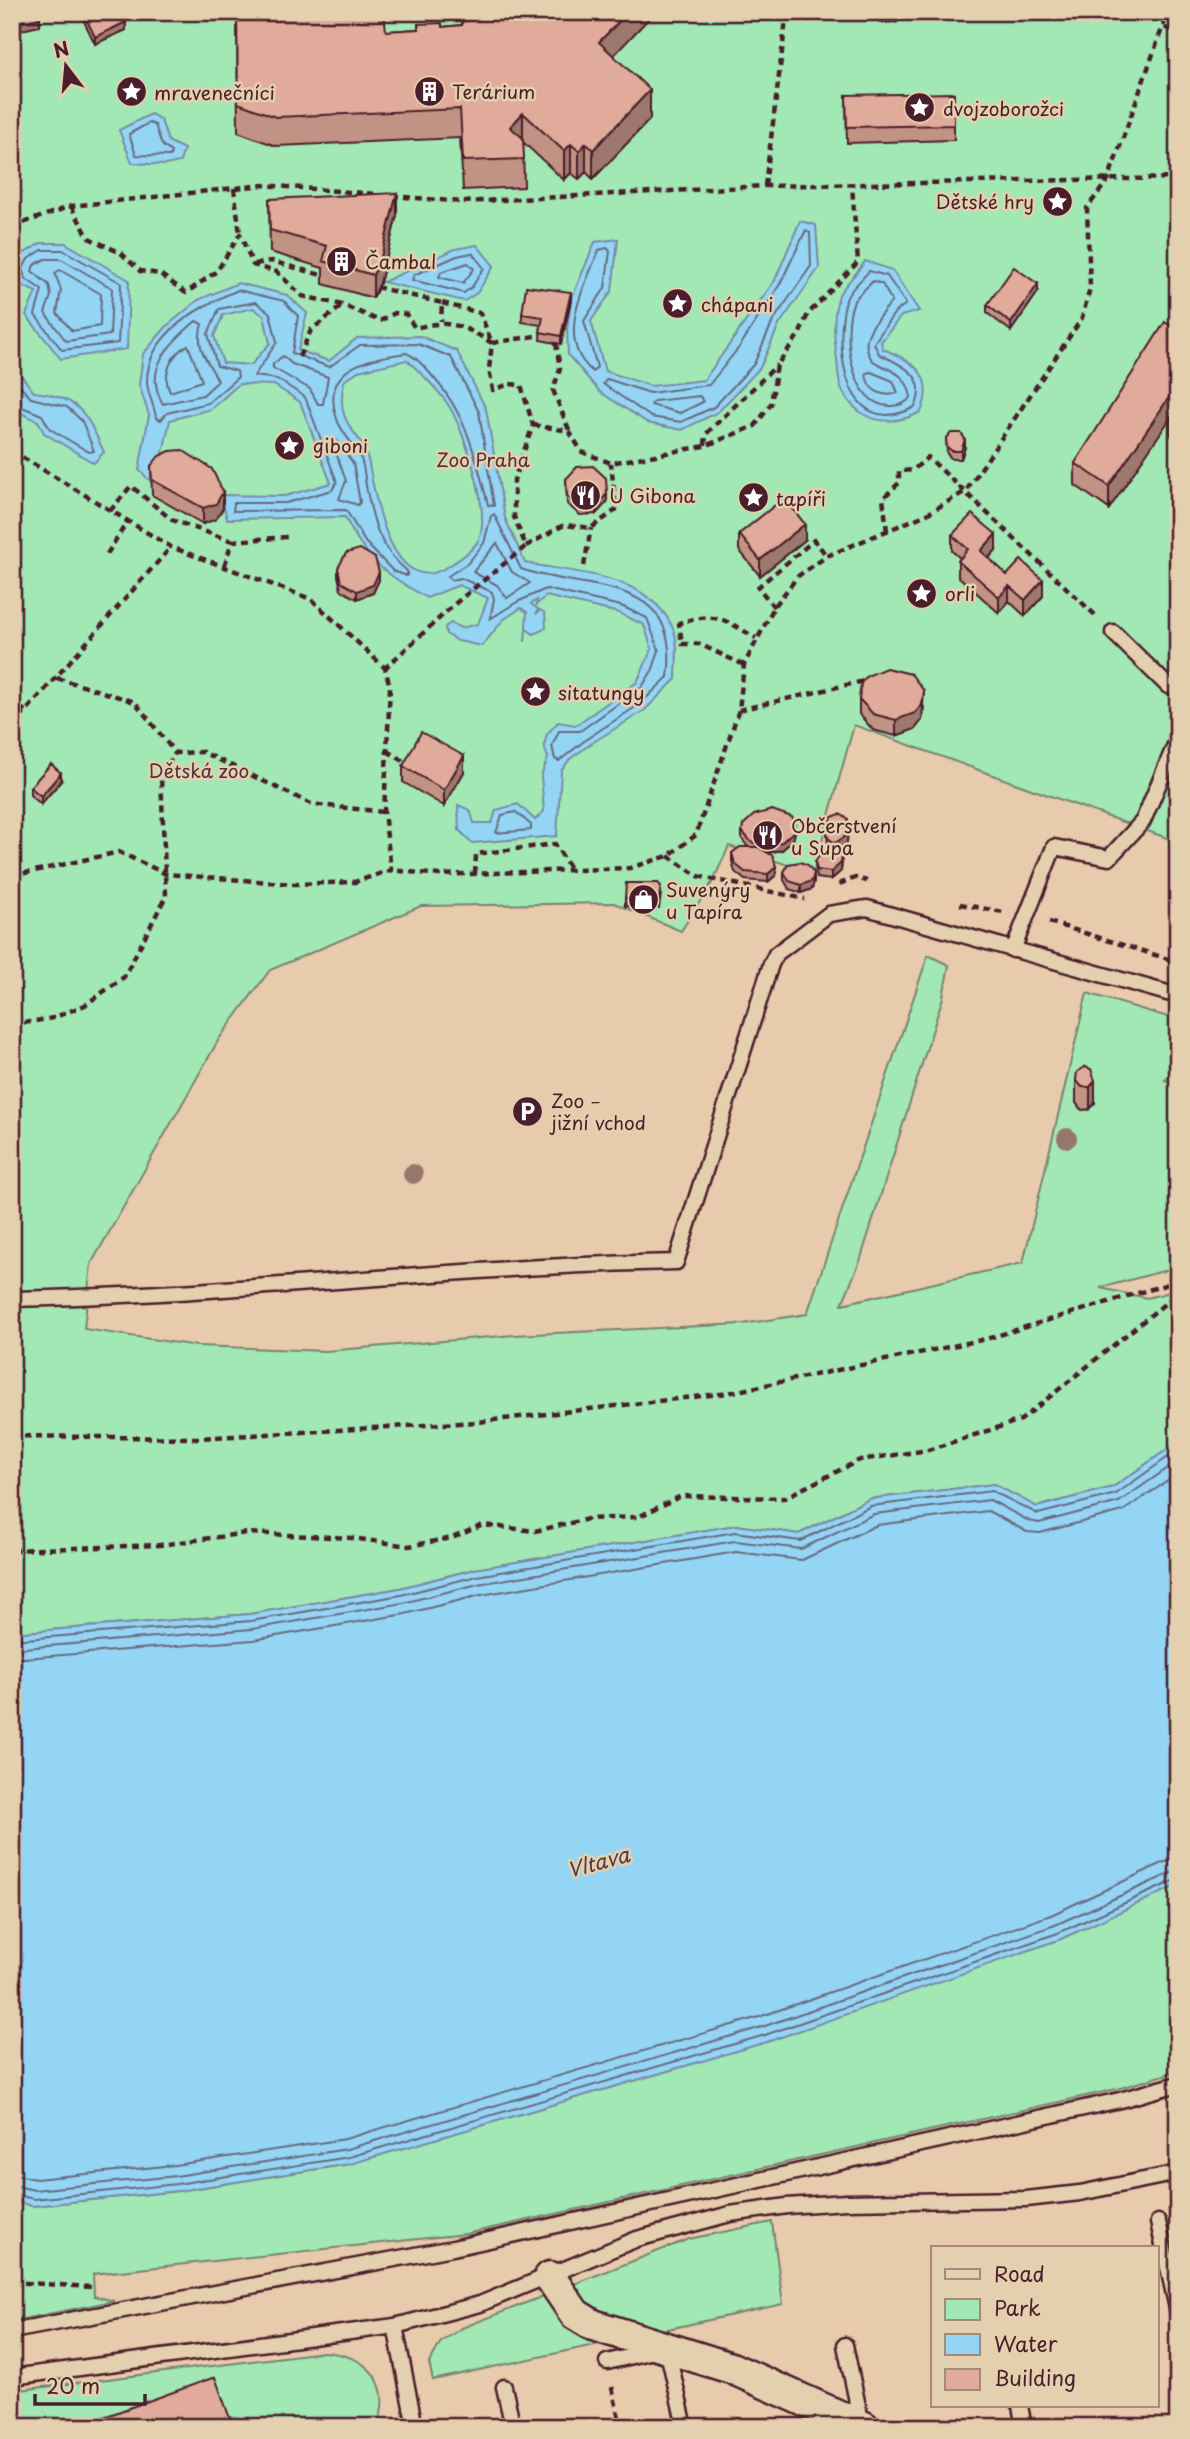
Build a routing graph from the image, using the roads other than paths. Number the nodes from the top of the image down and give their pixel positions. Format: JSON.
{"nodes":[{"id":1,"x":1113,"y":632,"type":"road end"},
{"id":2,"x":1178,"y":688,"type":"edge"},
{"id":3,"x":1178,"y":738,"type":"edge"},
{"id":4,"x":1013,"y":950,"type":"junction"},
{"id":5,"x":1178,"y":996,"type":"edge"},
{"id":6,"x":12,"y":1299,"type":"edge"},
{"id":7,"x":1178,"y":2084,"type":"edge"},
{"id":8,"x":1178,"y":2173,"type":"edge"},
{"id":9,"x":1158,"y":2222,"type":"dead end"},
{"id":10,"x":550,"y":2277,"type":"junction"},
{"id":11,"x":1178,"y":2313,"type":"edge"},
{"id":12,"x":394,"y":2326,"type":"junction"},
{"id":13,"x":12,"y":2331,"type":"edge"},
{"id":14,"x":845,"y":2345,"type":"dead end"},
{"id":15,"x":667,"y":2348,"type":"junction"},
{"id":16,"x":607,"y":2362,"type":"road end"},
{"id":17,"x":12,"y":2377,"type":"edge"},
{"id":18,"x":504,"y":2387,"type":"dead end"},
{"id":19,"x":1020,"y":2408,"type":"edge"},
{"id":20,"x":415,"y":2427,"type":"edge"},
{"id":21,"x":513,"y":2427,"type":"edge"},
{"id":22,"x":685,"y":2427,"type":"edge"},
{"id":23,"x":863,"y":2427,"type":"edge"},
{"id":24,"x":1024,"y":2427,"type":"edge"}],
"edges":[{"from":1,"to":2,"type":"lane"},
{"from":3,"to":4,"type":"lane"},
{"from":4,"to":5,"type":"lane"},
{"from":4,"to":6,"type":"lane"},
{"from":7,"to":13,"type":"lane"},
{"from":8,"to":10,"type":"lane"},
{"from":9,"to":11,"type":"lane"},
{"from":10,"to":12,"type":"lane"},
{"from":10,"to":15,"type":"street"},
{"from":12,"to":17,"type":"lane"},
{"from":12,"to":20,"type":"lane"},
{"from":14,"to":23,"type":"lane"},
{"from":15,"to":16,"type":"lane"},
{"from":15,"to":22,"type":"lane"},
{"from":15,"to":23,"type":"street"},
{"from":18,"to":21,"type":"lane"},
{"from":19,"to":24,"type":"lane"}]}
